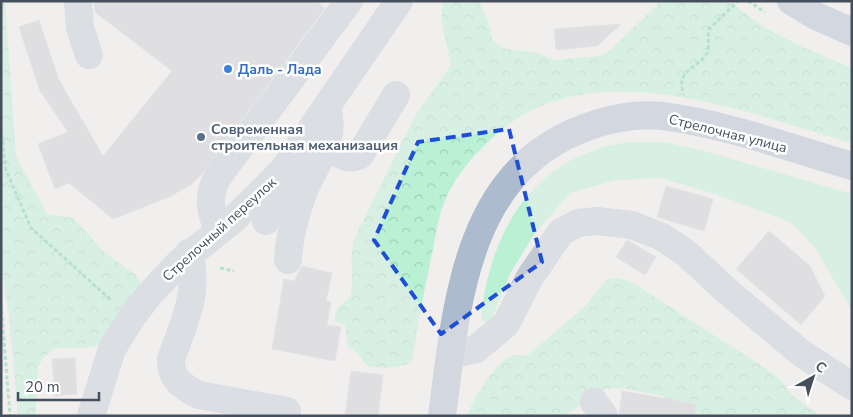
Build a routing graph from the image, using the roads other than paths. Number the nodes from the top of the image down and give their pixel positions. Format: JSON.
{"nodes":[{"id":1,"x":78,"y":1,"type":"edge"},
{"id":2,"x":349,"y":1,"type":"edge"},
{"id":3,"x":399,"y":1,"type":"edge"},
{"id":4,"x":791,"y":1,"type":"edge"},
{"id":5,"x":852,"y":32,"type":"edge"},
{"id":6,"x":89,"y":55,"type":"dead end"},
{"id":7,"x":396,"y":96,"type":"dead end"},
{"id":8,"x":326,"y":108,"type":"junction"},
{"id":9,"x":326,"y":146,"type":"junction"},
{"id":10,"x":852,"y":166,"type":"edge"},
{"id":11,"x":283,"y":170,"type":"junction"},
{"id":12,"x":266,"y":221,"type":"dead end"},
{"id":13,"x":219,"y":231,"type":"junction"},
{"id":14,"x":189,"y":254,"type":"junction"},
{"id":15,"x":288,"y":260,"type":"dead end"},
{"id":16,"x":450,"y":355,"type":"junction"},
{"id":17,"x":852,"y":386,"type":"edge"},
{"id":18,"x":288,"y":411,"type":"dead end"},
{"id":19,"x":92,"y":416,"type":"edge"},
{"id":20,"x":442,"y":416,"type":"edge"}],
"edges":[{"from":1,"to":6,"type":"lane"},
{"from":2,"to":13,"type":"lane"},
{"from":3,"to":8,"type":"lane","name":"Стрелочный переулок"},
{"from":4,"to":5,"type":"main road"},
{"from":7,"to":9,"type":"lane"},
{"from":8,"to":9,"type":"lane"},
{"from":8,"to":11,"type":"lane","name":"Стрелочный переулок"},
{"from":9,"to":15,"type":"lane"},
{"from":10,"to":16,"type":"main road","name":"Стрелочная улица"},
{"from":11,"to":12,"type":"lane"},
{"from":11,"to":13,"type":"lane","name":"Стрелочный переулок"},
{"from":13,"to":14,"type":"lane","name":"Стрелочный переулок"},
{"from":14,"to":18,"type":"lane"},
{"from":14,"to":19,"type":"lane","name":"Стрелочный переулок"},
{"from":16,"to":17,"type":"lane"},
{"from":16,"to":20,"type":"main road","name":"Стрелочная улица"}]}
